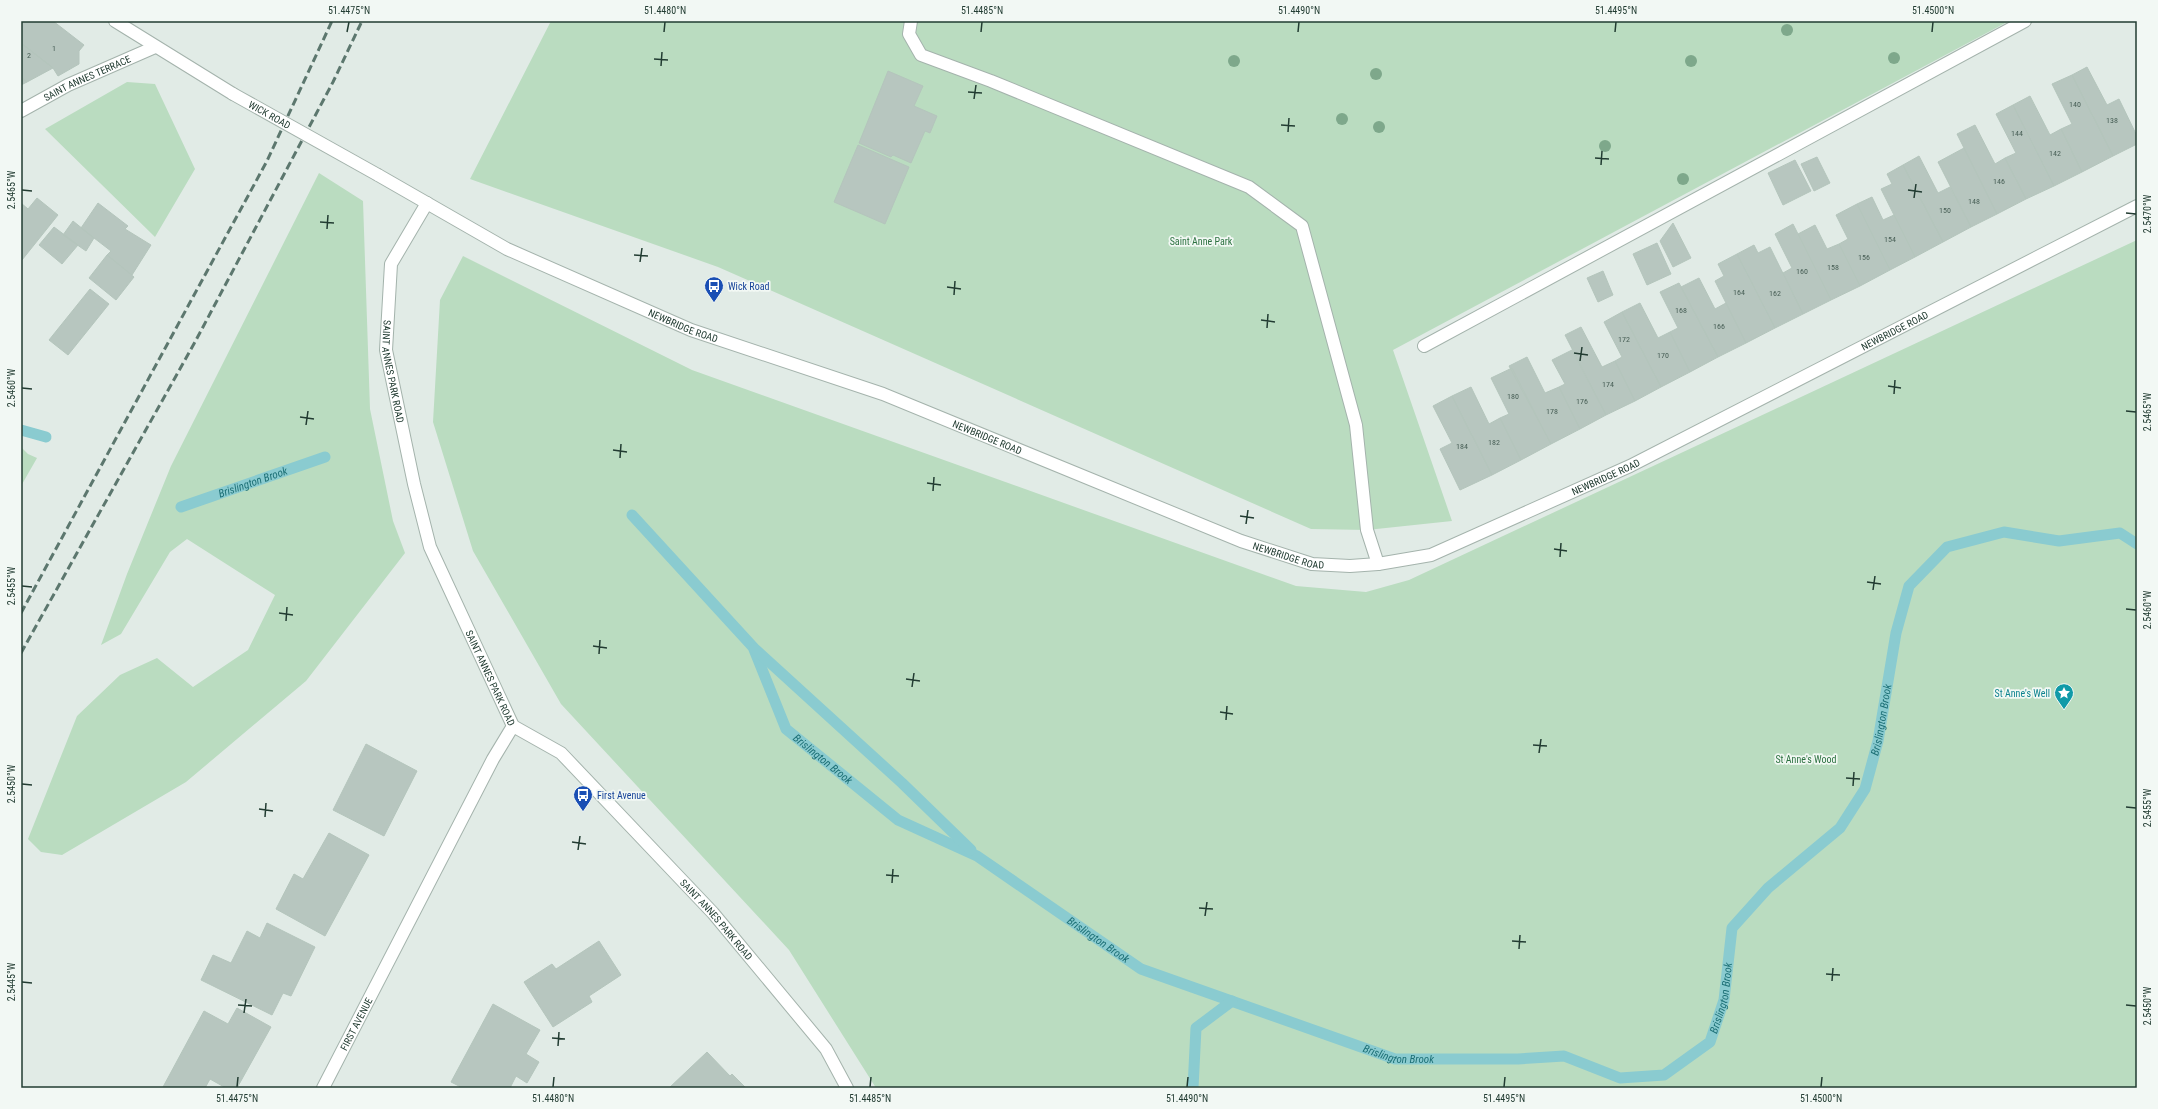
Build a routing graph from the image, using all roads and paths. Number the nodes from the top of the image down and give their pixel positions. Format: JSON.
{"nodes":[{"id":1,"x":115,"y":21,"type":"edge"},
{"id":2,"x":911,"y":21,"type":"edge"},
{"id":3,"x":2025,"y":21,"type":"edge"},
{"id":4,"x":154,"y":47,"type":"junction"},
{"id":5,"x":21,"y":111,"type":"edge"},
{"id":6,"x":427,"y":204,"type":"junction"},
{"id":7,"x":2137,"y":206,"type":"edge"},
{"id":8,"x":1424,"y":346,"type":"dead end"},
{"id":9,"x":1378,"y":564,"type":"junction"},
{"id":10,"x":513,"y":726,"type":"junction"},
{"id":11,"x":323,"y":1088,"type":"edge"},
{"id":12,"x":848,"y":1088,"type":"edge"}],
"edges":[{"from":1,"to":4,"type":"street","name":"WICK ROAD"},
{"from":2,"to":9,"type":"street"},
{"from":3,"to":8,"type":"street"},
{"from":4,"to":5,"type":"street","name":"SAINT ANNES TERRACE"},
{"from":4,"to":6,"type":"street","name":"WICK ROAD","bridge":true},
{"from":6,"to":9,"type":"street","name":"NEWBRIDGE ROAD"},
{"from":6,"to":10,"type":"street","name":"SAINT ANNES PARK ROAD"},
{"from":7,"to":9,"type":"street","name":"NEWBRIDGE ROAD"},
{"from":10,"to":11,"type":"street","name":"FIRST AVENUE"},
{"from":10,"to":12,"type":"street","name":"SAINT ANNES PARK ROAD"}]}
